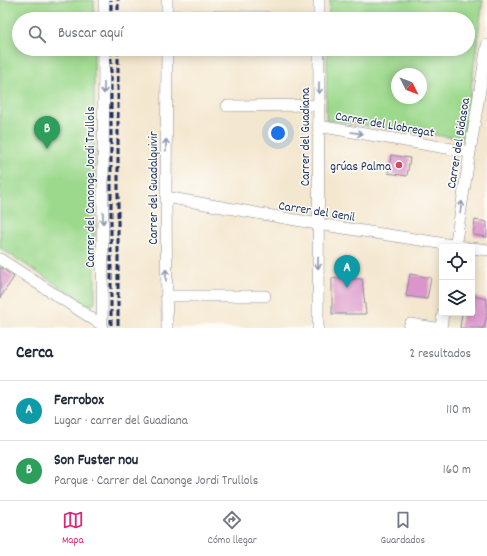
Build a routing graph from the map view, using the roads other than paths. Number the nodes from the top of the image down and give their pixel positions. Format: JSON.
{"nodes":[{"id":1,"x":104,"y":0,"type":"edge"},
{"id":2,"x":167,"y":0,"type":"edge"},
{"id":3,"x":319,"y":0,"type":"edge"},
{"id":4,"x":104,"y":12,"type":"edge"},
{"id":5,"x":167,"y":12,"type":"edge"},
{"id":6,"x":319,"y":12,"type":"edge"},
{"id":7,"x":487,"y":45,"type":"edge"},
{"id":8,"x":104,"y":56,"type":"edge"},
{"id":9,"x":167,"y":56,"type":"edge"},
{"id":10,"x":319,"y":56,"type":"edge"},
{"id":11,"x":318,"y":105,"type":"junction"},
{"id":12,"x":227,"y":106,"type":"dead end"},
{"id":13,"x":318,"y":126,"type":"junction"},
{"id":14,"x":470,"y":152,"type":"junction"},
{"id":15,"x":166,"y":197,"type":"junction"},
{"id":16,"x":318,"y":224,"type":"junction"},
{"id":17,"x":445,"y":244,"type":"edge"},
{"id":18,"x":458,"y":244,"type":"edge"},
{"id":19,"x":475,"y":248,"type":"edge"},
{"id":20,"x":487,"y":250,"type":"edge"},
{"id":21,"x":0,"y":259,"type":"edge"},
{"id":22,"x":166,"y":296,"type":"junction"},
{"id":23,"x":265,"y":296,"type":"dead end"},
{"id":24,"x":443,"y":316,"type":"edge"},
{"id":25,"x":167,"y":328,"type":"edge"},
{"id":26,"x":318,"y":328,"type":"edge"},
{"id":27,"x":409,"y":328,"type":"edge"},
{"id":28,"x":435,"y":328,"type":"edge"},
{"id":29,"x":441,"y":328,"type":"edge"}],
"edges":[{"from":1,"to":4,"type":"street"},
{"from":2,"to":5,"type":"street"},
{"from":3,"to":6,"type":"street"},
{"from":7,"to":14,"type":"street","name":"Carrer del Bidasoa"},
{"from":8,"to":21,"type":"street","name":"Carrer del Canonge Jordi Trullols","one_way":true},
{"from":15,"to":9,"type":"street","name":"Carrer del Guadalquivir","one_way":true},
{"from":10,"to":11,"type":"street","name":"Carrer del Guadiana","one_way":true},
{"from":11,"to":12,"type":"street"},
{"from":11,"to":13,"type":"street","name":"Carrer del Guadiana"},
{"from":13,"to":14,"type":"street","name":"Carrer del Llobregat","one_way":true},
{"from":13,"to":16,"type":"street","name":"Carrer del Guadiana"},
{"from":18,"to":14,"type":"street","name":"Carrer del Bidasoa","one_way":true},
{"from":15,"to":16,"type":"street","name":"Carrer del Genil"},
{"from":22,"to":15,"type":"street","name":"Carrer del Guadalquivir","one_way":true},
{"from":16,"to":17,"type":"street","name":"Carrer del Genil"},
{"from":16,"to":26,"type":"street","one_way":true},
{"from":19,"to":20,"type":"street"},
{"from":22,"to":23,"type":"street"},
{"from":22,"to":25,"type":"street","name":"Carrer del Guadalquivir"},
{"from":24,"to":29,"type":"street"},
{"from":27,"to":28,"type":"street"}]}
